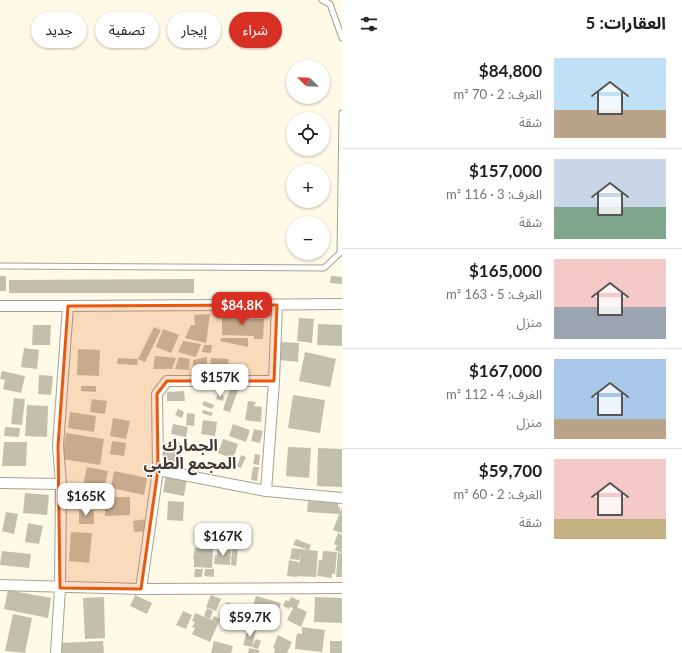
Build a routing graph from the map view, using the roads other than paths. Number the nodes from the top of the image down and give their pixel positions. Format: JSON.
{"nodes":[{"id":1,"x":322,"y":0,"type":"edge"},
{"id":2,"x":342,"y":38,"type":"edge"},
{"id":3,"x":342,"y":113,"type":"edge"},
{"id":4,"x":0,"y":266,"type":"edge"},
{"id":5,"x":342,"y":304,"type":"edge"},
{"id":6,"x":277,"y":305,"type":"junction"},
{"id":7,"x":0,"y":306,"type":"edge"},
{"id":8,"x":68,"y":306,"type":"junction"},
{"id":9,"x":274,"y":381,"type":"junction"},
{"id":10,"x":158,"y":470,"type":"junction"},
{"id":11,"x":0,"y":484,"type":"edge"},
{"id":12,"x":61,"y":484,"type":"junction"},
{"id":13,"x":266,"y":491,"type":"junction"},
{"id":14,"x":342,"y":498,"type":"edge"},
{"id":15,"x":0,"y":585,"type":"edge"},
{"id":16,"x":60,"y":588,"type":"junction"},
{"id":17,"x":342,"y":588,"type":"edge"},
{"id":18,"x":141,"y":589,"type":"junction"},
{"id":19,"x":56,"y":653,"type":"edge"}],
"edges":[{"from":1,"to":2,"type":"lane"},
{"from":3,"to":4,"type":"lane"},
{"from":5,"to":6,"type":"street"},
{"from":6,"to":8,"type":"street"},
{"from":6,"to":9,"type":"street"},
{"from":7,"to":8,"type":"street"},
{"from":8,"to":12,"type":"street"},
{"from":9,"to":10,"type":"street"},
{"from":9,"to":13,"type":"street"},
{"from":10,"to":13,"type":"street"},
{"from":10,"to":18,"type":"street"},
{"from":11,"to":12,"type":"street"},
{"from":12,"to":16,"type":"street"},
{"from":13,"to":14,"type":"street"},
{"from":15,"to":16,"type":"street"},
{"from":16,"to":18,"type":"street"},
{"from":16,"to":19,"type":"street"},
{"from":17,"to":18,"type":"street"}]}
